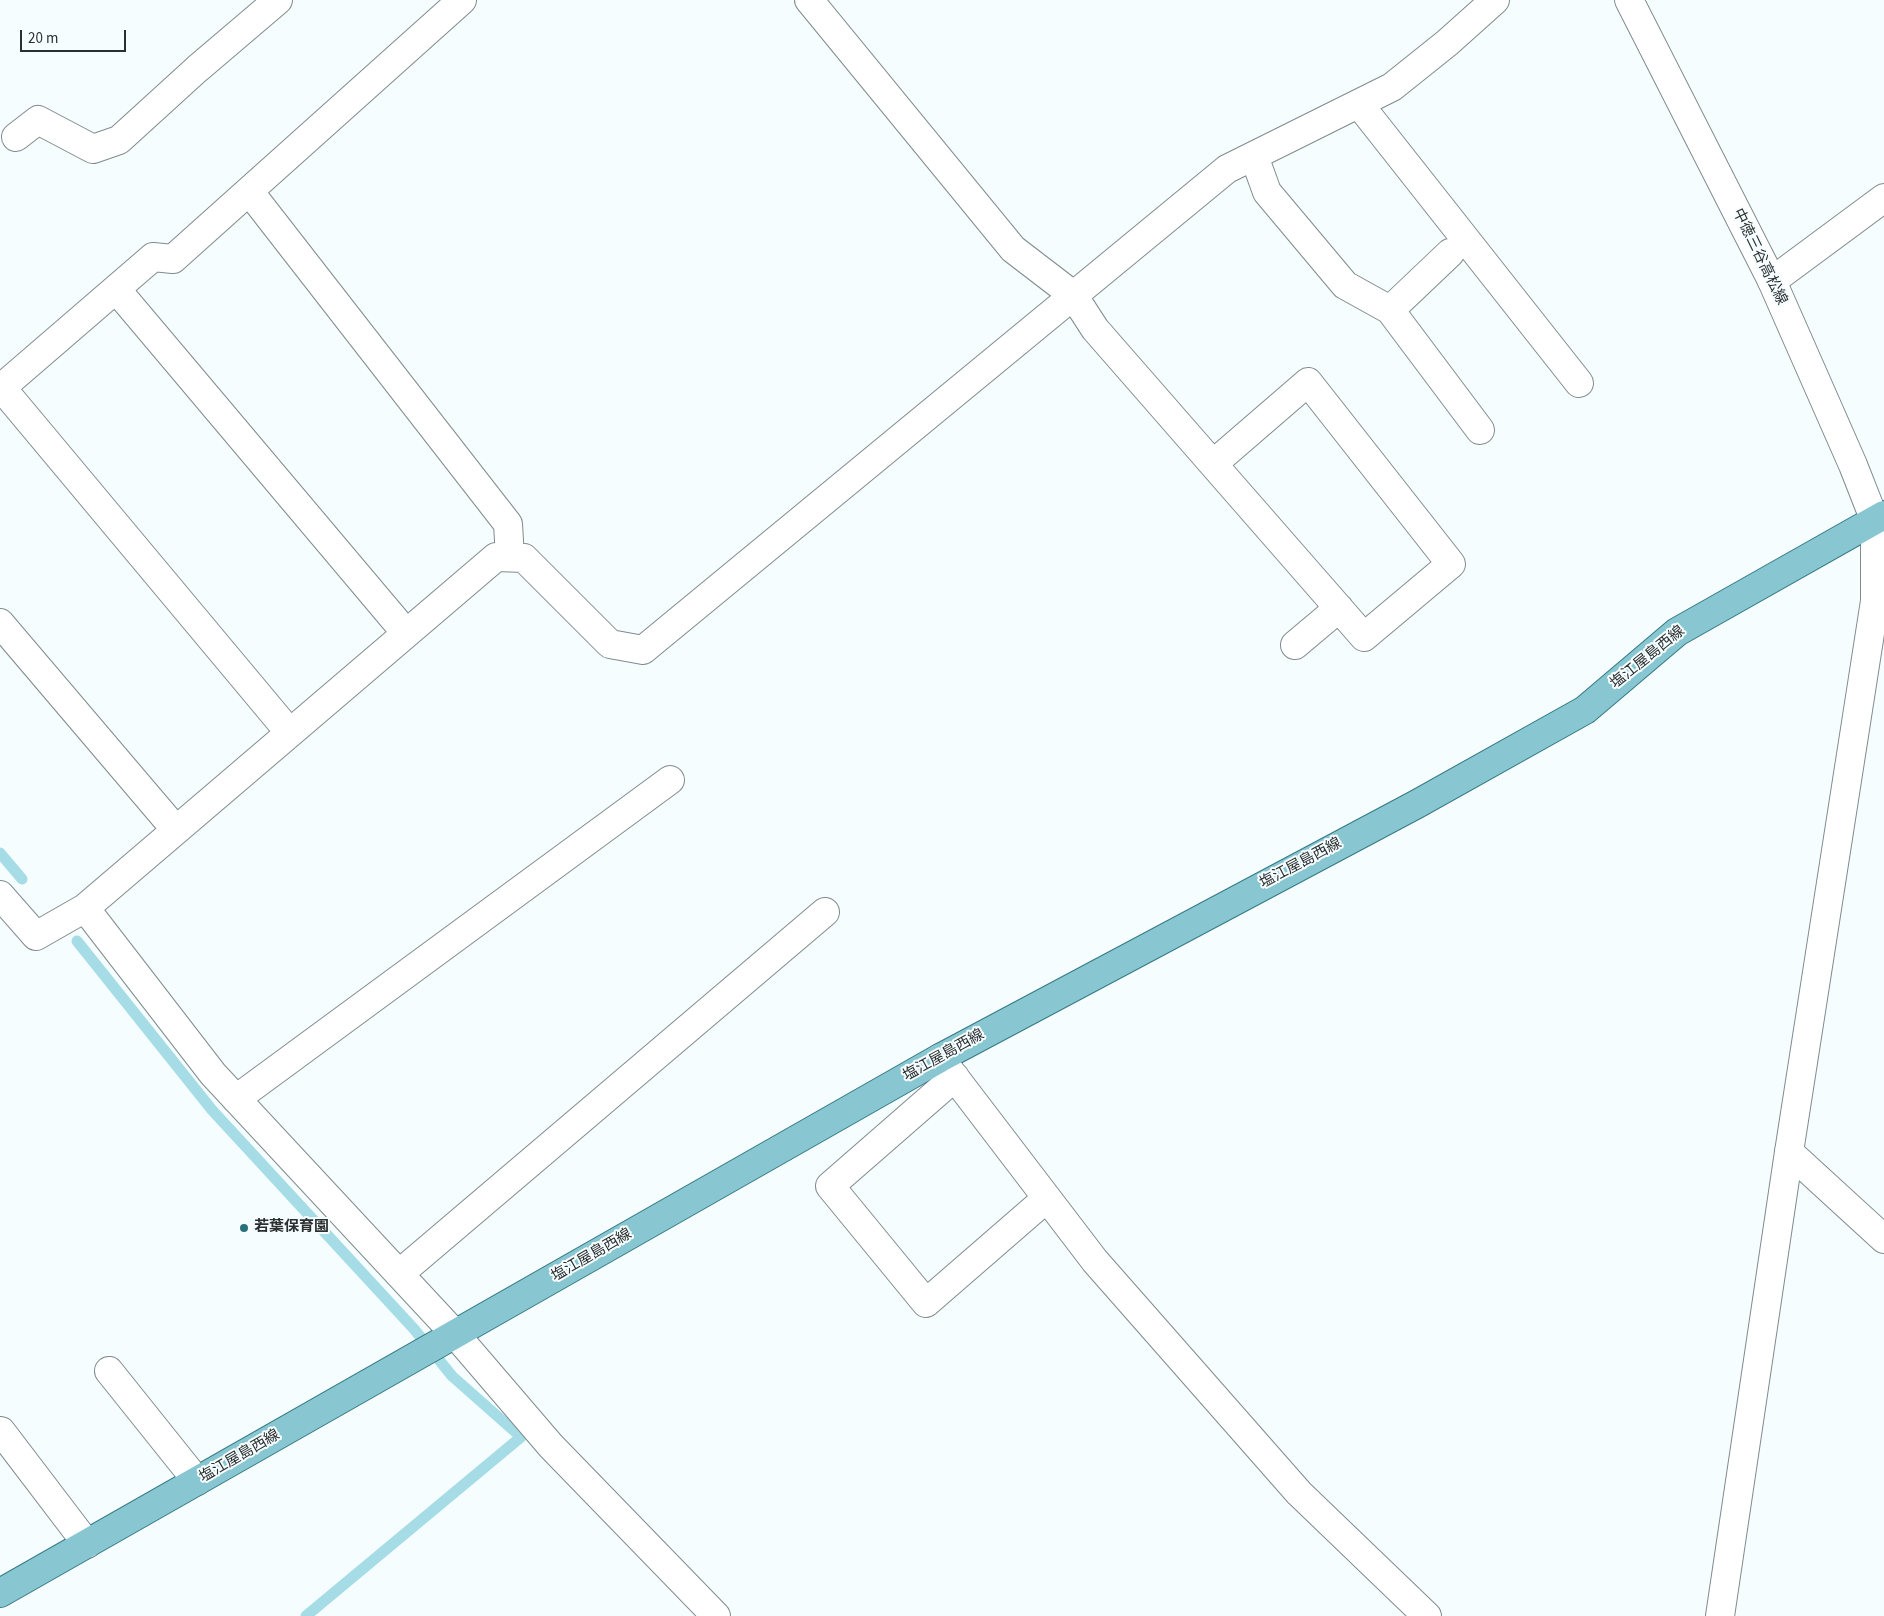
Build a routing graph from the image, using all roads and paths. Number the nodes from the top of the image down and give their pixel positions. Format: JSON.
{"nodes":[{"id":1,"x":278,"y":0,"type":"edge"},
{"id":2,"x":462,"y":0,"type":"edge"},
{"id":3,"x":809,"y":0,"type":"edge"},
{"id":4,"x":1495,"y":0,"type":"edge"},
{"id":5,"x":1629,"y":0,"type":"edge"},
{"id":6,"x":1359,"y":104,"type":"junction"},
{"id":7,"x":16,"y":137,"type":"dead end"},
{"id":8,"x":1254,"y":156,"type":"junction"},
{"id":9,"x":249,"y":191,"type":"junction"},
{"id":10,"x":1884,"y":198,"type":"edge"},
{"id":11,"x":1450,"y":253,"type":"dead end"},
{"id":12,"x":1772,"y":281,"type":"junction"},
{"id":13,"x":116,"y":289,"type":"junction"},
{"id":14,"x":1073,"y":296,"type":"junction"},
{"id":15,"x":1390,"y":310,"type":"junction"},
{"id":16,"x":1579,"y":383,"type":"dead end"},
{"id":17,"x":1,"y":388,"type":"edge"},
{"id":18,"x":1480,"y":430,"type":"dead end"},
{"id":19,"x":1213,"y":464,"type":"junction"},
{"id":20,"x":1880,"y":518,"type":"edge"},
{"id":21,"x":510,"y":557,"type":"junction"},
{"id":22,"x":1339,"y":608,"type":"junction"},
{"id":23,"x":0,"y":623,"type":"edge"},
{"id":24,"x":406,"y":633,"type":"junction"},
{"id":25,"x":1295,"y":646,"type":"dead end"},
{"id":26,"x":290,"y":732,"type":"junction"},
{"id":27,"x":670,"y":780,"type":"dead end"},
{"id":28,"x":176,"y":830,"type":"junction"},
{"id":29,"x":0,"y":895,"type":"edge"},
{"id":30,"x":86,"y":908,"type":"junction"},
{"id":31,"x":825,"y":912,"type":"dead end"},
{"id":32,"x":947,"y":1068,"type":"junction"},
{"id":33,"x":236,"y":1099,"type":"junction"},
{"id":34,"x":1789,"y":1152,"type":"junction"},
{"id":35,"x":1047,"y":1198,"type":"junction"},
{"id":36,"x":1884,"y":1238,"type":"edge"},
{"id":37,"x":399,"y":1274,"type":"junction"},
{"id":38,"x":439,"y":1343,"type":"junction"},
{"id":39,"x":109,"y":1371,"type":"dead end"},
{"id":40,"x":1,"y":1431,"type":"dead end"},
{"id":41,"x":197,"y":1481,"type":"junction"},
{"id":42,"x":87,"y":1544,"type":"junction"},
{"id":43,"x":0,"y":1593,"type":"edge"},
{"id":44,"x":716,"y":1616,"type":"edge"},
{"id":45,"x":1426,"y":1616,"type":"edge"},
{"id":46,"x":1720,"y":1616,"type":"edge"}],
"edges":[{"from":1,"to":7,"type":"street"},
{"from":2,"to":9,"type":"street"},
{"from":3,"to":14,"type":"street"},
{"from":4,"to":6,"type":"street"},
{"from":5,"to":12,"type":"street","name":"中徳三谷高松線"},
{"from":6,"to":8,"type":"street"},
{"from":6,"to":16,"type":"street"},
{"from":8,"to":14,"type":"street"},
{"from":8,"to":15,"type":"street"},
{"from":9,"to":13,"type":"street"},
{"from":9,"to":21,"type":"street"},
{"from":10,"to":12,"type":"street"},
{"from":11,"to":15,"type":"street"},
{"from":12,"to":20,"type":"street","name":"中徳三谷高松線"},
{"from":13,"to":17,"type":"street"},
{"from":13,"to":24,"type":"street"},
{"from":14,"to":19,"type":"street"},
{"from":14,"to":21,"type":"street"},
{"from":15,"to":18,"type":"street"},
{"from":17,"to":26,"type":"street"},
{"from":19,"to":22,"type":"street"},
{"from":19,"to":22,"type":"street"},
{"from":20,"to":32,"type":"main road","name":"塩江屋島西線"},
{"from":20,"to":34,"type":"street"},
{"from":21,"to":24,"type":"street"},
{"from":22,"to":25,"type":"street"},
{"from":23,"to":28,"type":"street"},
{"from":24,"to":26,"type":"street"},
{"from":26,"to":28,"type":"street"},
{"from":27,"to":33,"type":"street"},
{"from":28,"to":30,"type":"street"},
{"from":29,"to":30,"type":"street"},
{"from":30,"to":33,"type":"street"},
{"from":31,"to":37,"type":"street"},
{"from":32,"to":35,"type":"street"},
{"from":32,"to":35,"type":"street"},
{"from":32,"to":38,"type":"main road","name":"塩江屋島西線"},
{"from":33,"to":37,"type":"street"},
{"from":34,"to":36,"type":"street"},
{"from":34,"to":46,"type":"street"},
{"from":35,"to":45,"type":"street"},
{"from":37,"to":38,"type":"street"},
{"from":38,"to":41,"type":"main road","name":"塩江屋島西線"},
{"from":38,"to":44,"type":"street"},
{"from":39,"to":41,"type":"street"},
{"from":40,"to":42,"type":"street"},
{"from":41,"to":42,"type":"main road","name":"塩江屋島西線"},
{"from":42,"to":43,"type":"main road","name":"塩江屋島西線"}]}
